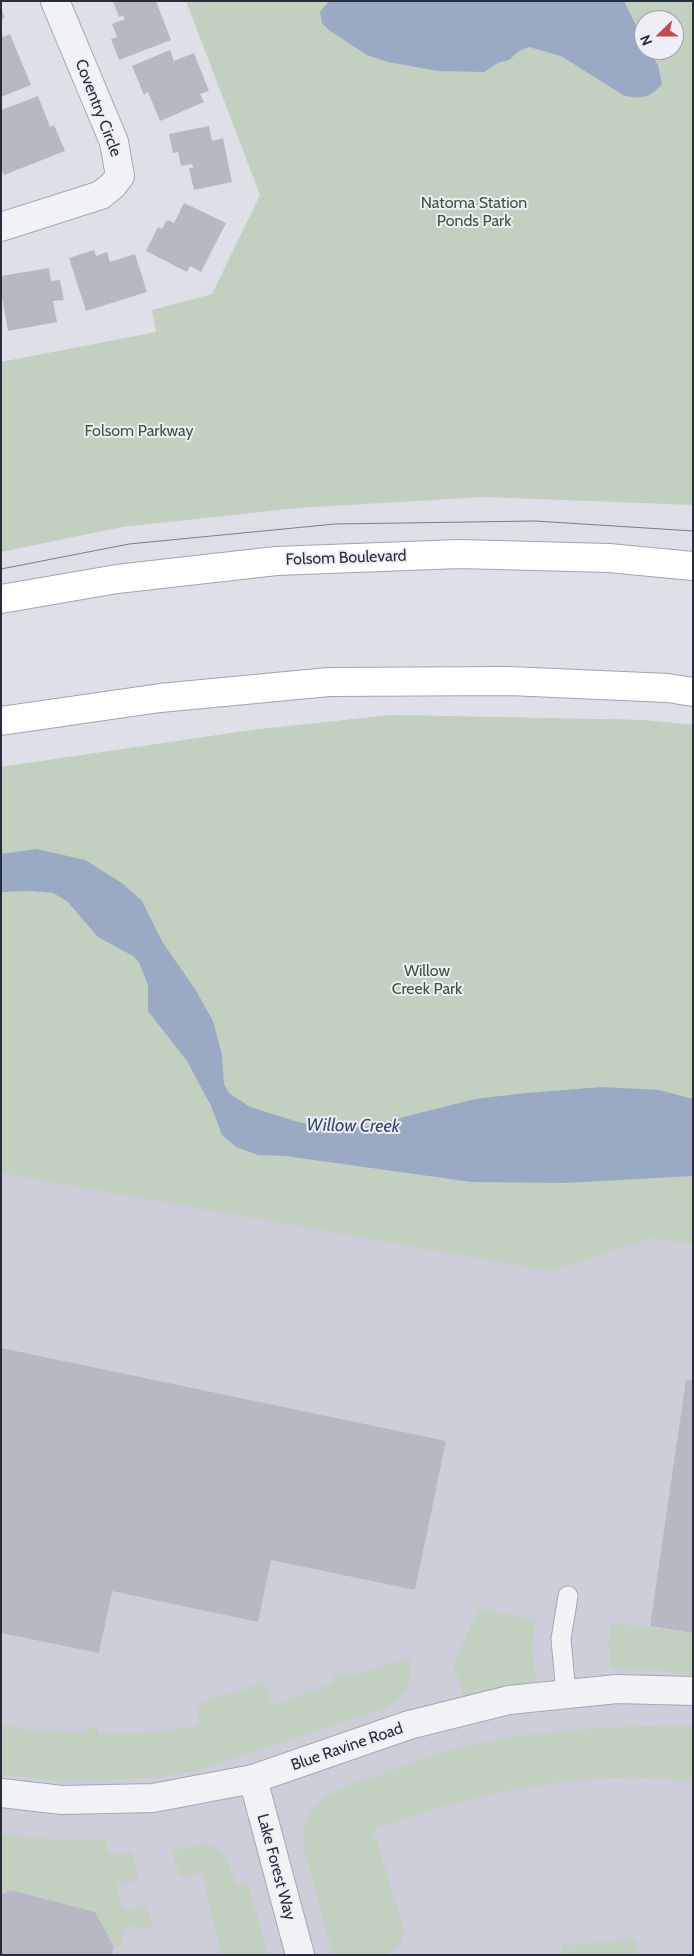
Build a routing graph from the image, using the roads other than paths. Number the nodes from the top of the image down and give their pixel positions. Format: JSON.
{"nodes":[{"id":1,"x":55,"y":1,"type":"edge"},
{"id":2,"x":1,"y":227,"type":"edge"},
{"id":3,"x":693,"y":566,"type":"edge"},
{"id":4,"x":1,"y":599,"type":"edge"},
{"id":5,"x":693,"y":692,"type":"edge"},
{"id":6,"x":1,"y":721,"type":"edge"},
{"id":7,"x":568,"y":1596,"type":"dead end"},
{"id":8,"x":693,"y":1691,"type":"edge"},
{"id":9,"x":566,"y":1693,"type":"junction"},
{"id":10,"x":253,"y":1779,"type":"junction"},
{"id":11,"x":1,"y":1793,"type":"edge"},
{"id":12,"x":300,"y":1955,"type":"edge"}],
"edges":[{"from":1,"to":2,"type":"street","name":"Coventry Circle"},
{"from":3,"to":4,"type":"main road","name":"Folsom Boulevard"},
{"from":5,"to":6,"type":"main road"},
{"from":7,"to":9,"type":"lane"},
{"from":8,"to":9,"type":"street","name":"Blue Ravine Road"},
{"from":9,"to":10,"type":"street","name":"Blue Ravine Road"},
{"from":10,"to":11,"type":"street","name":"Blue Ravine Road"},
{"from":10,"to":12,"type":"street","name":"Lake Forest Way"}]}
